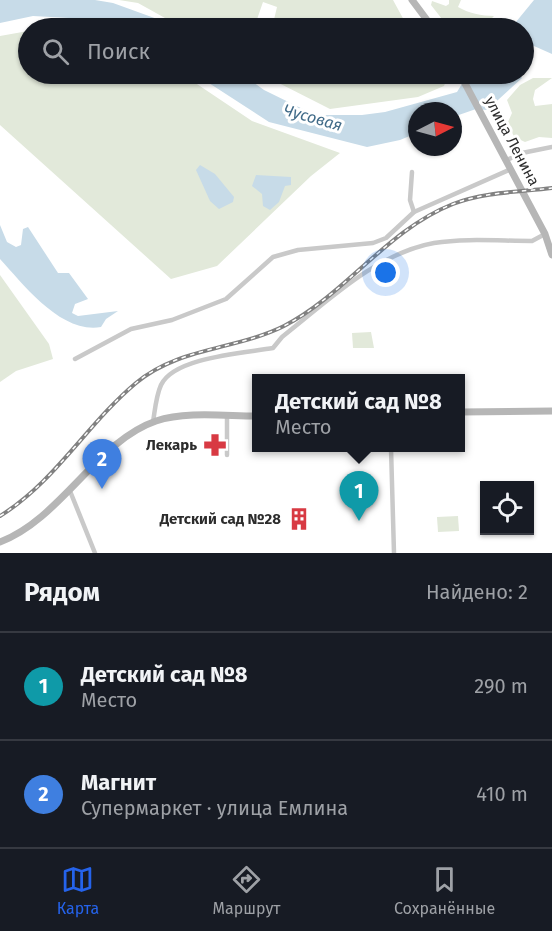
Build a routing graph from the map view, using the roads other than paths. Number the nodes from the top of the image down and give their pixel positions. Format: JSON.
{"nodes":[{"id":1,"x":412,"y":0,"type":"edge"},
{"id":2,"x":426,"y":18,"type":"edge"},
{"id":3,"x":466,"y":84,"type":"edge"},
{"id":4,"x":552,"y":147,"type":"edge"},
{"id":5,"x":507,"y":160,"type":"junction"},
{"id":6,"x":511,"y":169,"type":"junction"},
{"id":7,"x":412,"y":172,"type":"dead end"},
{"id":8,"x":414,"y":212,"type":"junction"},
{"id":9,"x":545,"y":234,"type":"junction"},
{"id":10,"x":550,"y":243,"type":"edge"},
{"id":11,"x":552,"y":255,"type":"edge"},
{"id":12,"x":75,"y":359,"type":"dead end"},
{"id":13,"x":552,"y":411,"type":"edge"},
{"id":14,"x":465,"y":412,"type":"edge"},
{"id":15,"x":227,"y":416,"type":"junction"},
{"id":16,"x":252,"y":416,"type":"edge"},
{"id":17,"x":153,"y":422,"type":"junction"},
{"id":18,"x":391,"y":452,"type":"edge"},
{"id":19,"x":227,"y":455,"type":"dead end"},
{"id":20,"x":70,"y":491,"type":"junction"},
{"id":21,"x":0,"y":542,"type":"edge"},
{"id":22,"x":95,"y":553,"type":"edge"},
{"id":23,"x":394,"y":553,"type":"edge"}],
"edges":[{"from":1,"to":2,"type":"street"},
{"from":3,"to":5,"type":"street","name":"улица Ленина"},
{"from":4,"to":5,"type":"street"},
{"from":5,"to":6,"type":"street","name":"улица Ленина"},
{"from":6,"to":8,"type":"street"},
{"from":6,"to":9,"type":"street","name":"улица Ленина"},
{"from":7,"to":8,"type":"street"},
{"from":8,"to":12,"type":"street"},
{"from":9,"to":10,"type":"street","name":"улица Ленина"},
{"from":9,"to":17,"type":"street"},
{"from":10,"to":11,"type":"street","name":"улица Ленина"},
{"from":13,"to":14,"type":"street"},
{"from":15,"to":16,"type":"street"},
{"from":15,"to":17,"type":"street"},
{"from":15,"to":19,"type":"street"},
{"from":17,"to":20,"type":"street"},
{"from":18,"to":23,"type":"street"},
{"from":20,"to":21,"type":"street"},
{"from":20,"to":22,"type":"street"}]}
